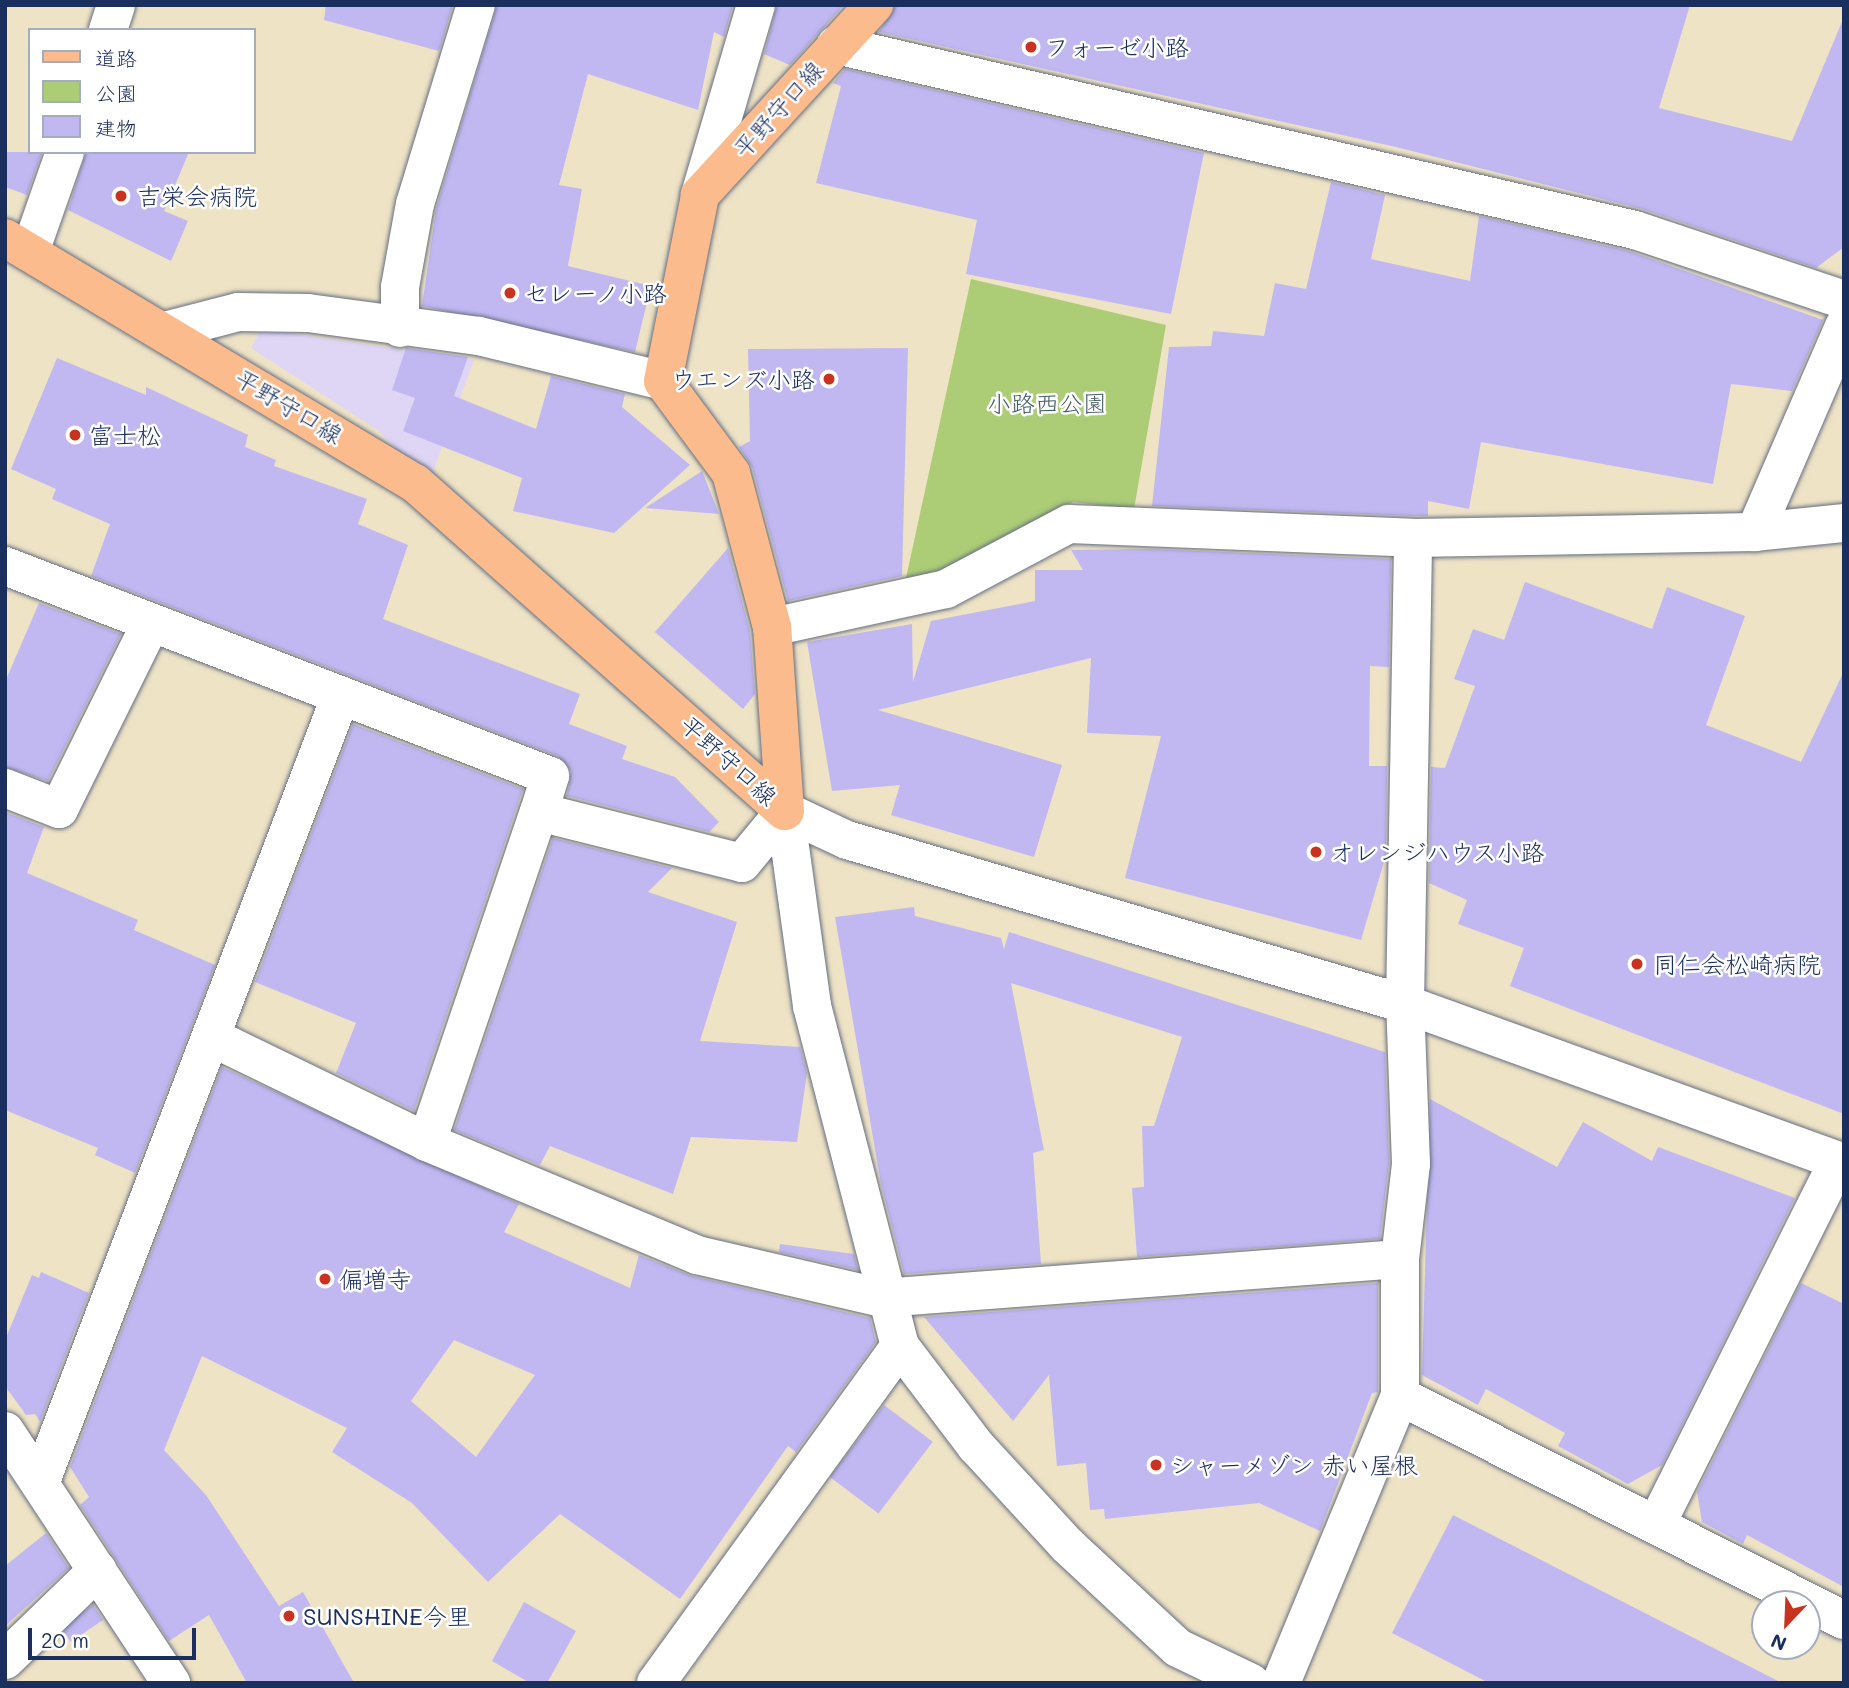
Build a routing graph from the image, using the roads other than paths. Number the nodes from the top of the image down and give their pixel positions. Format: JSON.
{"nodes":[{"id":1,"x":116,"y":5,"type":"edge"},
{"id":2,"x":476,"y":5,"type":"edge"},
{"id":3,"x":756,"y":5,"type":"edge"},
{"id":4,"x":874,"y":5,"type":"edge"},
{"id":5,"x":109,"y":28,"type":"edge"},
{"id":6,"x":836,"y":45,"type":"junction"},
{"id":7,"x":64,"y":154,"type":"edge"},
{"id":8,"x":699,"y":195,"type":"junction"},
{"id":9,"x":18,"y":243,"type":"edge"},
{"id":10,"x":1844,"y":300,"type":"edge"},
{"id":11,"x":1844,"y":326,"type":"edge"},
{"id":12,"x":400,"y":328,"type":"junction"},
{"id":13,"x":165,"y":331,"type":"junction"},
{"id":14,"x":663,"y":380,"type":"junction"},
{"id":15,"x":1844,"y":523,"type":"edge"},
{"id":16,"x":1755,"y":532,"type":"junction"},
{"id":17,"x":1413,"y":538,"type":"junction"},
{"id":18,"x":5,"y":566,"type":"edge"},
{"id":19,"x":151,"y":623,"type":"junction"},
{"id":20,"x":772,"y":627,"type":"junction"},
{"id":21,"x":341,"y":695,"type":"junction"},
{"id":22,"x":5,"y":788,"type":"edge"},
{"id":23,"x":539,"y":811,"type":"junction"},
{"id":24,"x":785,"y":811,"type":"junction"},
{"id":25,"x":1405,"y":1004,"type":"junction"},
{"id":26,"x":211,"y":1037,"type":"junction"},
{"id":27,"x":427,"y":1142,"type":"junction"},
{"id":28,"x":1841,"y":1162,"type":"edge"},
{"id":29,"x":1400,"y":1259,"type":"junction"},
{"id":30,"x":882,"y":1298,"type":"junction"},
{"id":31,"x":900,"y":1346,"type":"junction"},
{"id":32,"x":1400,"y":1396,"type":"junction"},
{"id":33,"x":5,"y":1431,"type":"edge"},
{"id":34,"x":41,"y":1481,"type":"junction"},
{"id":35,"x":1656,"y":1525,"type":"junction"},
{"id":36,"x":98,"y":1570,"type":"junction"},
{"id":37,"x":1844,"y":1619,"type":"edge"},
{"id":38,"x":5,"y":1660,"type":"edge"},
{"id":39,"x":1182,"y":1666,"type":"edge"},
{"id":40,"x":171,"y":1683,"type":"edge"},
{"id":41,"x":656,"y":1683,"type":"edge"},
{"id":42,"x":1251,"y":1683,"type":"edge"},
{"id":43,"x":1281,"y":1683,"type":"edge"}],
"edges":[{"from":1,"to":5,"type":"street"},
{"from":2,"to":12,"type":"street"},
{"from":3,"to":8,"type":"street"},
{"from":4,"to":6,"type":"main road","name":"平野守口線"},
{"from":6,"to":8,"type":"main road","name":"平野守口線"},
{"from":6,"to":10,"type":"street"},
{"from":7,"to":9,"type":"street"},
{"from":8,"to":14,"type":"main road"},
{"from":9,"to":13,"type":"main road","name":"平野守口線"},
{"from":11,"to":16,"type":"street"},
{"from":12,"to":13,"type":"street"},
{"from":12,"to":14,"type":"street"},
{"from":13,"to":24,"type":"main road","name":"平野守口線"},
{"from":14,"to":20,"type":"main road","name":"平野守口線"},
{"from":15,"to":16,"type":"street"},
{"from":16,"to":17,"type":"street"},
{"from":17,"to":20,"type":"street"},
{"from":17,"to":25,"type":"street"},
{"from":18,"to":19,"type":"street"},
{"from":19,"to":21,"type":"street"},
{"from":19,"to":22,"type":"street"},
{"from":20,"to":24,"type":"main road","name":"平野守口線"},
{"from":21,"to":23,"type":"street"},
{"from":21,"to":26,"type":"street"},
{"from":23,"to":24,"type":"street"},
{"from":23,"to":27,"type":"street"},
{"from":24,"to":25,"type":"street"},
{"from":24,"to":30,"type":"street"},
{"from":25,"to":28,"type":"street"},
{"from":25,"to":29,"type":"street"},
{"from":26,"to":27,"type":"street"},
{"from":26,"to":34,"type":"street"},
{"from":27,"to":30,"type":"street"},
{"from":28,"to":35,"type":"street"},
{"from":29,"to":30,"type":"street"},
{"from":29,"to":32,"type":"street"},
{"from":30,"to":31,"type":"street"},
{"from":31,"to":39,"type":"street"},
{"from":31,"to":41,"type":"street"},
{"from":32,"to":35,"type":"street"},
{"from":32,"to":43,"type":"street"},
{"from":33,"to":34,"type":"street"},
{"from":34,"to":36,"type":"street"},
{"from":35,"to":37,"type":"street"},
{"from":36,"to":38,"type":"street"},
{"from":36,"to":40,"type":"street"},
{"from":39,"to":42,"type":"street"}]}
